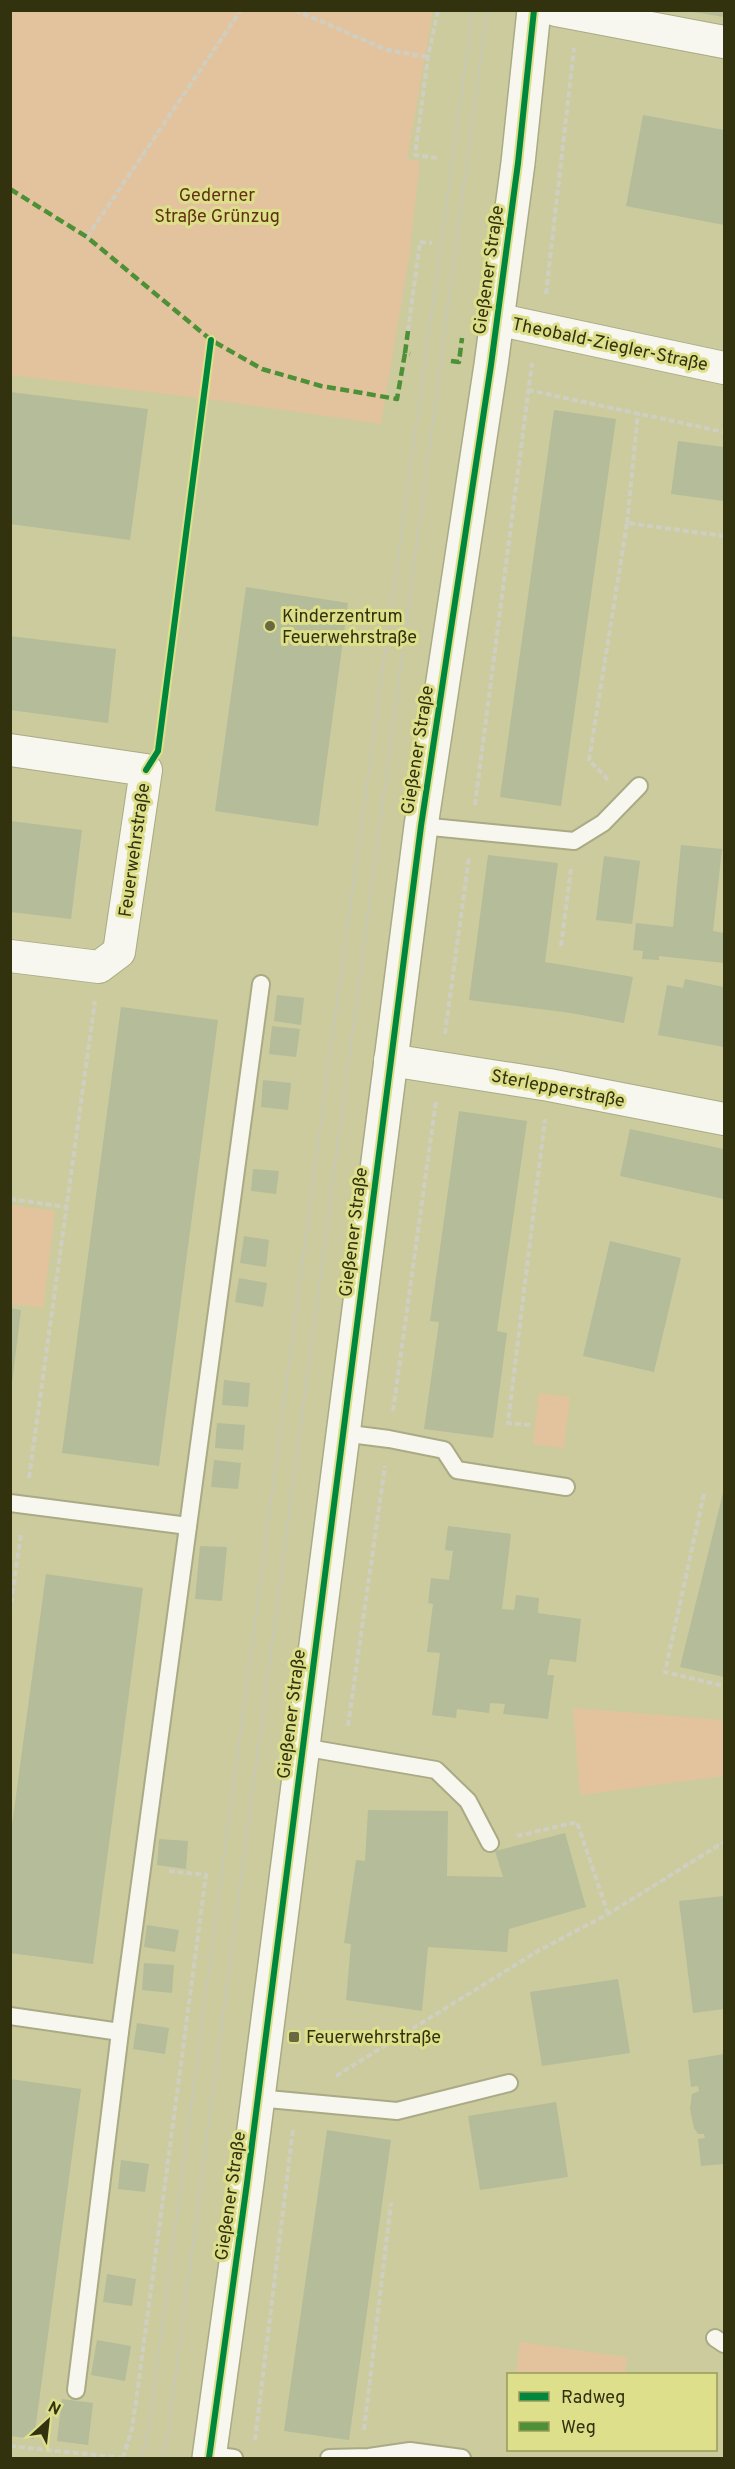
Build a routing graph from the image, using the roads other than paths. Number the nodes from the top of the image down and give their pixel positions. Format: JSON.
{"nodes":[{"id":1,"x":534,"y":10,"type":"edge"},
{"id":2,"x":567,"y":12,"type":"edge"},
{"id":3,"x":724,"y":42,"type":"edge"},
{"id":4,"x":496,"y":319,"type":"junction"},
{"id":5,"x":724,"y":368,"type":"edge"},
{"id":6,"x":10,"y":750,"type":"edge"},
{"id":7,"x":639,"y":786,"type":"dead end"},
{"id":8,"x":421,"y":826,"type":"junction"},
{"id":9,"x":10,"y":956,"type":"edge"},
{"id":10,"x":261,"y":984,"type":"dead end"},
{"id":11,"x":390,"y":1060,"type":"junction"},
{"id":12,"x":724,"y":1119,"type":"edge"},
{"id":13,"x":342,"y":1433,"type":"junction"},
{"id":14,"x":566,"y":1487,"type":"dead end"},
{"id":15,"x":18,"y":1504,"type":"edge"},
{"id":16,"x":188,"y":1526,"type":"junction"},
{"id":17,"x":302,"y":1747,"type":"junction"},
{"id":18,"x":490,"y":1843,"type":"road end"},
{"id":19,"x":10,"y":2016,"type":"edge"},
{"id":20,"x":120,"y":2032,"type":"junction"},
{"id":21,"x":509,"y":2083,"type":"dead end"},
{"id":22,"x":257,"y":2098,"type":"junction"},
{"id":23,"x":76,"y":2390,"type":"dead end"},
{"id":24,"x":218,"y":2457,"type":"edge"},
{"id":25,"x":369,"y":2457,"type":"edge"},
{"id":26,"x":329,"y":2458,"type":"edge"},
{"id":27,"x":462,"y":2458,"type":"edge"}],
"edges":[{"from":1,"to":4,"type":"main road","name":"Gießener Straße"},
{"from":2,"to":3,"type":"street"},
{"from":4,"to":5,"type":"street","name":"Theobald-Ziegler-Straße"},
{"from":4,"to":8,"type":"main road","name":"Gießener Straße"},
{"from":6,"to":9,"type":"street","name":"Feuerwehrstraße"},
{"from":7,"to":8,"type":"lane"},
{"from":8,"to":11,"type":"main road","name":"Gießener Straße"},
{"from":10,"to":16,"type":"lane"},
{"from":11,"to":12,"type":"street","name":"Sterlepperstraße"},
{"from":11,"to":13,"type":"main road","name":"Gießener Straße"},
{"from":13,"to":14,"type":"lane"},
{"from":13,"to":17,"type":"main road","name":"Gießener Straße"},
{"from":15,"to":16,"type":"lane"},
{"from":16,"to":20,"type":"lane"},
{"from":17,"to":18,"type":"lane"},
{"from":17,"to":22,"type":"main road","name":"Gießener Straße"},
{"from":19,"to":20,"type":"lane"},
{"from":20,"to":23,"type":"lane"},
{"from":21,"to":22,"type":"lane"},
{"from":22,"to":24,"type":"main road","name":"Gießener Straße"},
{"from":25,"to":26,"type":"lane"},
{"from":25,"to":27,"type":"lane"}]}
